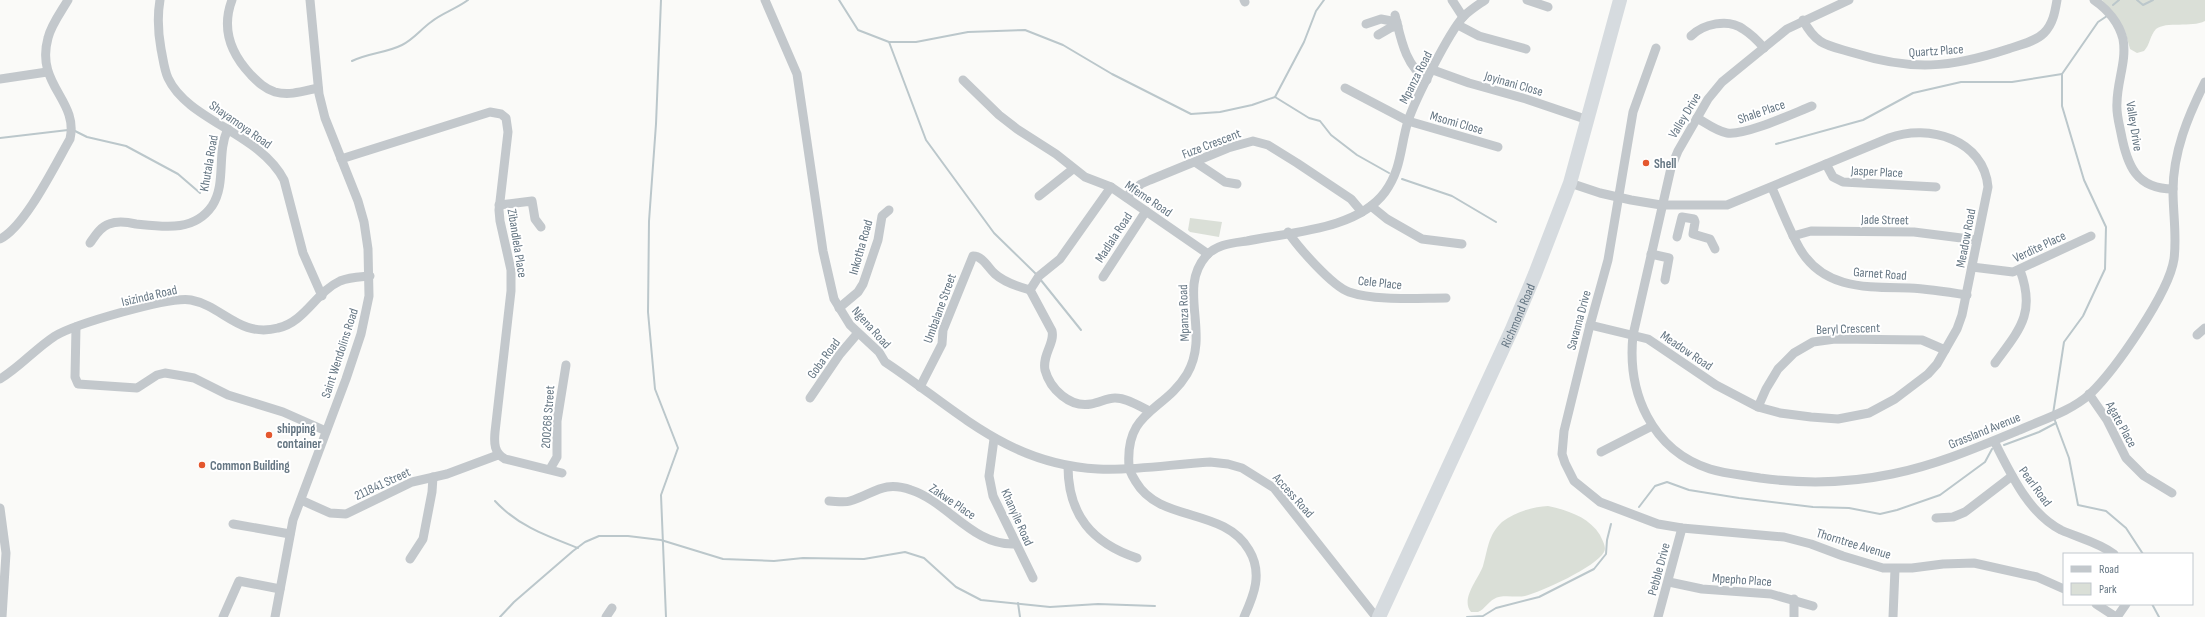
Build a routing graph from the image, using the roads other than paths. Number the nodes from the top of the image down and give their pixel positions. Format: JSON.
{"nodes":[{"id":1,"x":68,"y":0,"type":"edge"},
{"id":2,"x":160,"y":0,"type":"edge"},
{"id":3,"x":232,"y":0,"type":"edge"},
{"id":4,"x":310,"y":0,"type":"edge"},
{"id":5,"x":765,"y":0,"type":"edge"},
{"id":6,"x":1452,"y":0,"type":"edge"},
{"id":7,"x":1485,"y":0,"type":"edge"},
{"id":8,"x":1527,"y":0,"type":"edge"},
{"id":9,"x":1620,"y":0,"type":"edge"},
{"id":10,"x":1849,"y":0,"type":"edge"},
{"id":11,"x":2057,"y":0,"type":"edge"},
{"id":12,"x":2094,"y":0,"type":"edge"},
{"id":13,"x":1548,"y":7,"type":"dead end"},
{"id":14,"x":1803,"y":20,"type":"junction"},
{"id":15,"x":1396,"y":21,"type":"junction"},
{"id":16,"x":1461,"y":21,"type":"junction"},
{"id":17,"x":1366,"y":24,"type":"dead end"},
{"id":18,"x":1378,"y":35,"type":"dead end"},
{"id":19,"x":1691,"y":36,"type":"dead end"},
{"id":20,"x":1656,"y":48,"type":"dead end"},
{"id":21,"x":1764,"y":48,"type":"junction"},
{"id":22,"x":1526,"y":49,"type":"dead end"},
{"id":23,"x":1433,"y":70,"type":"junction"},
{"id":24,"x":47,"y":72,"type":"junction"},
{"id":25,"x":0,"y":79,"type":"edge"},
{"id":26,"x":963,"y":80,"type":"dead end"},
{"id":27,"x":1427,"y":80,"type":"junction"},
{"id":28,"x":2205,"y":82,"type":"edge"},
{"id":29,"x":318,"y":88,"type":"junction"},
{"id":30,"x":1345,"y":88,"type":"dead end"},
{"id":31,"x":1812,"y":106,"type":"dead end"},
{"id":32,"x":1697,"y":118,"type":"junction"},
{"id":33,"x":1588,"y":120,"type":"junction"},
{"id":34,"x":1408,"y":121,"type":"junction"},
{"id":35,"x":228,"y":129,"type":"junction"},
{"id":36,"x":1498,"y":147,"type":"dead end"},
{"id":37,"x":341,"y":159,"type":"junction"},
{"id":38,"x":1195,"y":162,"type":"junction"},
{"id":39,"x":1826,"y":164,"type":"junction"},
{"id":40,"x":1073,"y":169,"type":"junction"},
{"id":41,"x":1570,"y":183,"type":"junction"},
{"id":42,"x":1236,"y":184,"type":"dead end"},
{"id":43,"x":1111,"y":187,"type":"junction"},
{"id":44,"x":1936,"y":187,"type":"dead end"},
{"id":45,"x":1772,"y":188,"type":"junction"},
{"id":46,"x":2173,"y":189,"type":"junction"},
{"id":47,"x":1039,"y":196,"type":"dead end"},
{"id":48,"x":1126,"y":197,"type":"junction"},
{"id":49,"x":1618,"y":198,"type":"junction"},
{"id":50,"x":499,"y":205,"type":"junction"},
{"id":51,"x":1661,"y":205,"type":"junction"},
{"id":52,"x":1371,"y":206,"type":"junction"},
{"id":53,"x":889,"y":210,"type":"dead end"},
{"id":54,"x":1146,"y":211,"type":"junction"},
{"id":55,"x":1362,"y":212,"type":"junction"},
{"id":56,"x":541,"y":227,"type":"dead end"},
{"id":57,"x":1288,"y":232,"type":"junction"},
{"id":58,"x":1793,"y":236,"type":"junction"},
{"id":59,"x":2091,"y":236,"type":"dead end"},
{"id":60,"x":1677,"y":237,"type":"dead end"},
{"id":61,"x":0,"y":239,"type":"edge"},
{"id":62,"x":1977,"y":240,"type":"junction"},
{"id":63,"x":90,"y":243,"type":"dead end"},
{"id":64,"x":1462,"y":244,"type":"dead end"},
{"id":65,"x":1715,"y":249,"type":"dead end"},
{"id":66,"x":1208,"y":254,"type":"junction"},
{"id":67,"x":1651,"y":254,"type":"junction"},
{"id":68,"x":1972,"y":267,"type":"junction"},
{"id":69,"x":2020,"y":270,"type":"junction"},
{"id":70,"x":370,"y":276,"type":"junction"},
{"id":71,"x":1103,"y":277,"type":"dead end"},
{"id":72,"x":1664,"y":280,"type":"dead end"},
{"id":73,"x":1030,"y":290,"type":"junction"},
{"id":74,"x":1967,"y":295,"type":"junction"},
{"id":75,"x":322,"y":296,"type":"junction"},
{"id":76,"x":1446,"y":298,"type":"dead end"},
{"id":77,"x":839,"y":308,"type":"junction"},
{"id":78,"x":1590,"y":325,"type":"junction"},
{"id":79,"x":76,"y":326,"type":"junction"},
{"id":80,"x":2205,"y":328,"type":"edge"},
{"id":81,"x":857,"y":334,"type":"junction"},
{"id":82,"x":1633,"y":335,"type":"junction"},
{"id":83,"x":2197,"y":335,"type":"dead end"},
{"id":84,"x":1945,"y":350,"type":"junction"},
{"id":85,"x":1996,"y":362,"type":"dead end"},
{"id":86,"x":566,"y":364,"type":"dead end"},
{"id":87,"x":0,"y":379,"type":"edge"},
{"id":88,"x":920,"y":387,"type":"junction"},
{"id":89,"x":2089,"y":394,"type":"junction"},
{"id":90,"x":810,"y":398,"type":"dead end"},
{"id":91,"x":1758,"y":407,"type":"junction"},
{"id":92,"x":1149,"y":411,"type":"junction"},
{"id":93,"x":1652,"y":426,"type":"junction"},
{"id":94,"x":326,"y":431,"type":"junction"},
{"id":95,"x":994,"y":440,"type":"junction"},
{"id":96,"x":1994,"y":441,"type":"junction"},
{"id":97,"x":1601,"y":452,"type":"dead end"},
{"id":98,"x":498,"y":454,"type":"junction"},
{"id":99,"x":1068,"y":466,"type":"junction"},
{"id":100,"x":550,"y":469,"type":"junction"},
{"id":101,"x":1129,"y":469,"type":"junction"},
{"id":102,"x":562,"y":474,"type":"dead end"},
{"id":103,"x":2012,"y":476,"type":"junction"},
{"id":104,"x":433,"y":477,"type":"junction"},
{"id":105,"x":2172,"y":493,"type":"dead end"},
{"id":106,"x":300,"y":500,"type":"junction"},
{"id":107,"x":829,"y":500,"type":"dead end"},
{"id":108,"x":0,"y":508,"type":"edge"},
{"id":109,"x":1936,"y":518,"type":"dead end"},
{"id":110,"x":234,"y":524,"type":"dead end"},
{"id":111,"x":1682,"y":528,"type":"junction"},
{"id":112,"x":290,"y":534,"type":"junction"},
{"id":113,"x":1015,"y":544,"type":"junction"},
{"id":114,"x":2112,"y":553,"type":"edge"},
{"id":115,"x":1137,"y":558,"type":"dead end"},
{"id":116,"x":410,"y":559,"type":"dead end"},
{"id":117,"x":1895,"y":569,"type":"junction"},
{"id":118,"x":1033,"y":578,"type":"dead end"},
{"id":119,"x":1668,"y":582,"type":"junction"},
{"id":120,"x":2063,"y":588,"type":"edge"},
{"id":121,"x":280,"y":589,"type":"junction"},
{"id":122,"x":1794,"y":599,"type":"junction"},
{"id":123,"x":2098,"y":605,"type":"edge"},
{"id":124,"x":2125,"y":605,"type":"edge"},
{"id":125,"x":1813,"y":606,"type":"dead end"},
{"id":126,"x":612,"y":608,"type":"dead end"},
{"id":127,"x":2,"y":617,"type":"edge"},
{"id":128,"x":223,"y":617,"type":"edge"},
{"id":129,"x":275,"y":617,"type":"edge"},
{"id":130,"x":606,"y":617,"type":"edge"},
{"id":131,"x":1244,"y":617,"type":"edge"},
{"id":132,"x":1378,"y":617,"type":"edge"},
{"id":133,"x":1658,"y":617,"type":"edge"},
{"id":134,"x":1794,"y":617,"type":"edge"},
{"id":135,"x":1893,"y":617,"type":"edge"},
{"id":136,"x":2117,"y":617,"type":"edge"}],
"edges":[{"from":1,"to":24,"type":"street"},
{"from":2,"to":35,"type":"street","name":"Shayamoya Road"},
{"from":3,"to":29,"type":"street"},
{"from":4,"to":29,"type":"street","name":"Saint Wendolins Road"},
{"from":5,"to":77,"type":"street","name":"Ngena Road"},
{"from":6,"to":16,"type":"street"},
{"from":7,"to":16,"type":"street","name":"Mpanza Road"},
{"from":8,"to":13,"type":"street"},
{"from":9,"to":33,"type":"highway","name":"Richmond Road"},
{"from":10,"to":14,"type":"street","name":"Valley Drive"},
{"from":11,"to":14,"type":"street","name":"Quartz Place"},
{"from":12,"to":46,"type":"street","name":"Valley Drive"},
{"from":14,"to":21,"type":"street","name":"Valley Drive"},
{"from":15,"to":17,"type":"street"},
{"from":15,"to":18,"type":"street"},
{"from":15,"to":27,"type":"street"},
{"from":16,"to":22,"type":"street"},
{"from":16,"to":23,"type":"street","name":"Mpanza Road"},
{"from":19,"to":21,"type":"street"},
{"from":20,"to":49,"type":"street","name":"Savanna Drive"},
{"from":21,"to":32,"type":"street","name":"Valley Drive"},
{"from":23,"to":27,"type":"street","name":"Mpanza Road"},
{"from":23,"to":33,"type":"street","name":"Joyinani Close"},
{"from":24,"to":25,"type":"street"},
{"from":24,"to":61,"type":"street"},
{"from":26,"to":40,"type":"street","name":"Mfeme Road"},
{"from":27,"to":34,"type":"street","name":"Mpanza Road"},
{"from":28,"to":46,"type":"street","name":"Grassland Avenue"},
{"from":29,"to":37,"type":"street","name":"Saint Wendolins Road"},
{"from":30,"to":34,"type":"street","name":"Msomi Close"},
{"from":31,"to":32,"type":"street","name":"Shale Place"},
{"from":32,"to":51,"type":"street","name":"Valley Drive"},
{"from":33,"to":41,"type":"highway","name":"Richmond Road"},
{"from":34,"to":36,"type":"street","name":"Msomi Close"},
{"from":34,"to":52,"type":"street","name":"Mpanza Road"},
{"from":35,"to":63,"type":"street","name":"Khutala Road"},
{"from":35,"to":75,"type":"street","name":"Shayamoya Road"},
{"from":37,"to":50,"type":"street","name":"Zibandlela Place"},
{"from":37,"to":70,"type":"street","name":"Saint Wendolins Road"},
{"from":38,"to":42,"type":"street"},
{"from":38,"to":48,"type":"street","name":"Fuze Crescent"},
{"from":38,"to":55,"type":"street","name":"Fuze Crescent"},
{"from":39,"to":44,"type":"street","name":"Jasper Place"},
{"from":39,"to":45,"type":"street","name":"Meadow Road"},
{"from":39,"to":62,"type":"street","name":"Meadow Road"},
{"from":40,"to":43,"type":"street","name":"Mfeme Road"},
{"from":40,"to":47,"type":"street"},
{"from":41,"to":49,"type":"street","name":"Meadow Road"},
{"from":41,"to":132,"type":"highway","name":"Richmond Road"},
{"from":43,"to":48,"type":"street","name":"Mfeme Road"},
{"from":43,"to":73,"type":"street"},
{"from":45,"to":51,"type":"street","name":"Meadow Road"},
{"from":45,"to":58,"type":"street","name":"Garnet Road"},
{"from":46,"to":89,"type":"street","name":"Grassland Avenue"},
{"from":48,"to":54,"type":"street","name":"Mfeme Road"},
{"from":49,"to":51,"type":"street","name":"Meadow Road"},
{"from":49,"to":78,"type":"street","name":"Savanna Drive"},
{"from":50,"to":56,"type":"street"},
{"from":50,"to":98,"type":"street","name":"Zibandlela Place"},
{"from":51,"to":67,"type":"street","name":"Valley Drive"},
{"from":52,"to":55,"type":"street","name":"Mpanza Road"},
{"from":52,"to":64,"type":"street"},
{"from":53,"to":77,"type":"street","name":"Inkotha Road"},
{"from":54,"to":66,"type":"street","name":"Mfeme Road"},
{"from":54,"to":71,"type":"street","name":"Madlala Road"},
{"from":55,"to":57,"type":"street","name":"Mpanza Road"},
{"from":57,"to":66,"type":"street","name":"Mpanza Road"},
{"from":57,"to":76,"type":"street","name":"Cele Place"},
{"from":58,"to":62,"type":"street","name":"Jade Street"},
{"from":58,"to":74,"type":"street","name":"Garnet Road"},
{"from":59,"to":69,"type":"street","name":"Verdite Place"},
{"from":60,"to":65,"type":"street"},
{"from":62,"to":68,"type":"street","name":"Meadow Road"},
{"from":66,"to":92,"type":"street","name":"Mpanza Road"},
{"from":67,"to":72,"type":"street"},
{"from":67,"to":82,"type":"street","name":"Valley Drive"},
{"from":68,"to":69,"type":"street","name":"Verdite Place"},
{"from":68,"to":74,"type":"street","name":"Meadow Road"},
{"from":69,"to":85,"type":"street"},
{"from":70,"to":75,"type":"street","name":"Isizinda Road"},
{"from":70,"to":94,"type":"street","name":"Saint Wendolins Road"},
{"from":73,"to":88,"type":"street","name":"Umbalane Street"},
{"from":73,"to":92,"type":"street"},
{"from":74,"to":84,"type":"street","name":"Meadow Road"},
{"from":75,"to":79,"type":"street","name":"Isizinda Road"},
{"from":77,"to":81,"type":"street","name":"Ngena Road"},
{"from":78,"to":82,"type":"street","name":"Meadow Road"},
{"from":78,"to":111,"type":"street","name":"Savanna Drive"},
{"from":79,"to":87,"type":"street","name":"Isizinda Road"},
{"from":79,"to":94,"type":"street"},
{"from":80,"to":83,"type":"street"},
{"from":81,"to":88,"type":"street","name":"Ngena Road"},
{"from":81,"to":90,"type":"street","name":"Goba Road"},
{"from":82,"to":91,"type":"street","name":"Meadow Road"},
{"from":82,"to":93,"type":"street","name":"Grassland Avenue"},
{"from":84,"to":91,"type":"street","name":"Meadow Road"},
{"from":84,"to":91,"type":"street","name":"Beryl Crescent"},
{"from":86,"to":100,"type":"street","name":"200268 Street"},
{"from":88,"to":95,"type":"street","name":"Ngena Road"},
{"from":89,"to":96,"type":"street","name":"Grassland Avenue"},
{"from":89,"to":105,"type":"street","name":"Agate Place"},
{"from":92,"to":101,"type":"street","name":"Mpanza Road"},
{"from":93,"to":96,"type":"street","name":"Grassland Avenue"},
{"from":93,"to":97,"type":"street"},
{"from":94,"to":106,"type":"street","name":"Saint Wendolins Road"},
{"from":95,"to":99,"type":"street","name":"Ngena Road"},
{"from":95,"to":113,"type":"street","name":"Khanyile Road"},
{"from":96,"to":103,"type":"street","name":"Pearl Road"},
{"from":98,"to":100,"type":"street"},
{"from":98,"to":104,"type":"street","name":"211841 Street"},
{"from":99,"to":101,"type":"street","name":"Ngena Road"},
{"from":99,"to":115,"type":"street"},
{"from":100,"to":102,"type":"street"},
{"from":101,"to":131,"type":"street"},
{"from":101,"to":132,"type":"street","name":"Access Road"},
{"from":103,"to":109,"type":"street"},
{"from":103,"to":114,"type":"street","name":"Pearl Road"},
{"from":104,"to":106,"type":"street","name":"211841 Street"},
{"from":104,"to":116,"type":"street"},
{"from":106,"to":112,"type":"street","name":"Saint Wendolins Road"},
{"from":107,"to":113,"type":"street","name":"Zakwe Place"},
{"from":108,"to":127,"type":"street"},
{"from":110,"to":112,"type":"street"},
{"from":111,"to":117,"type":"street","name":"Thorntree Avenue"},
{"from":111,"to":119,"type":"street","name":"Pebble Drive"},
{"from":112,"to":121,"type":"street","name":"Saint Wendolins Road"},
{"from":113,"to":118,"type":"street","name":"Khanyile Road"},
{"from":117,"to":120,"type":"street","name":"Thorntree Avenue"},
{"from":117,"to":135,"type":"street"},
{"from":119,"to":122,"type":"street","name":"Mpepho Place"},
{"from":119,"to":133,"type":"street","name":"Pebble Drive"},
{"from":121,"to":128,"type":"street"},
{"from":121,"to":129,"type":"street","name":"Saint Wendolins Road"},
{"from":122,"to":125,"type":"street","name":"Mpepho Place"},
{"from":122,"to":134,"type":"street"},
{"from":123,"to":136,"type":"street"},
{"from":124,"to":136,"type":"street"},
{"from":126,"to":130,"type":"street"}]}
